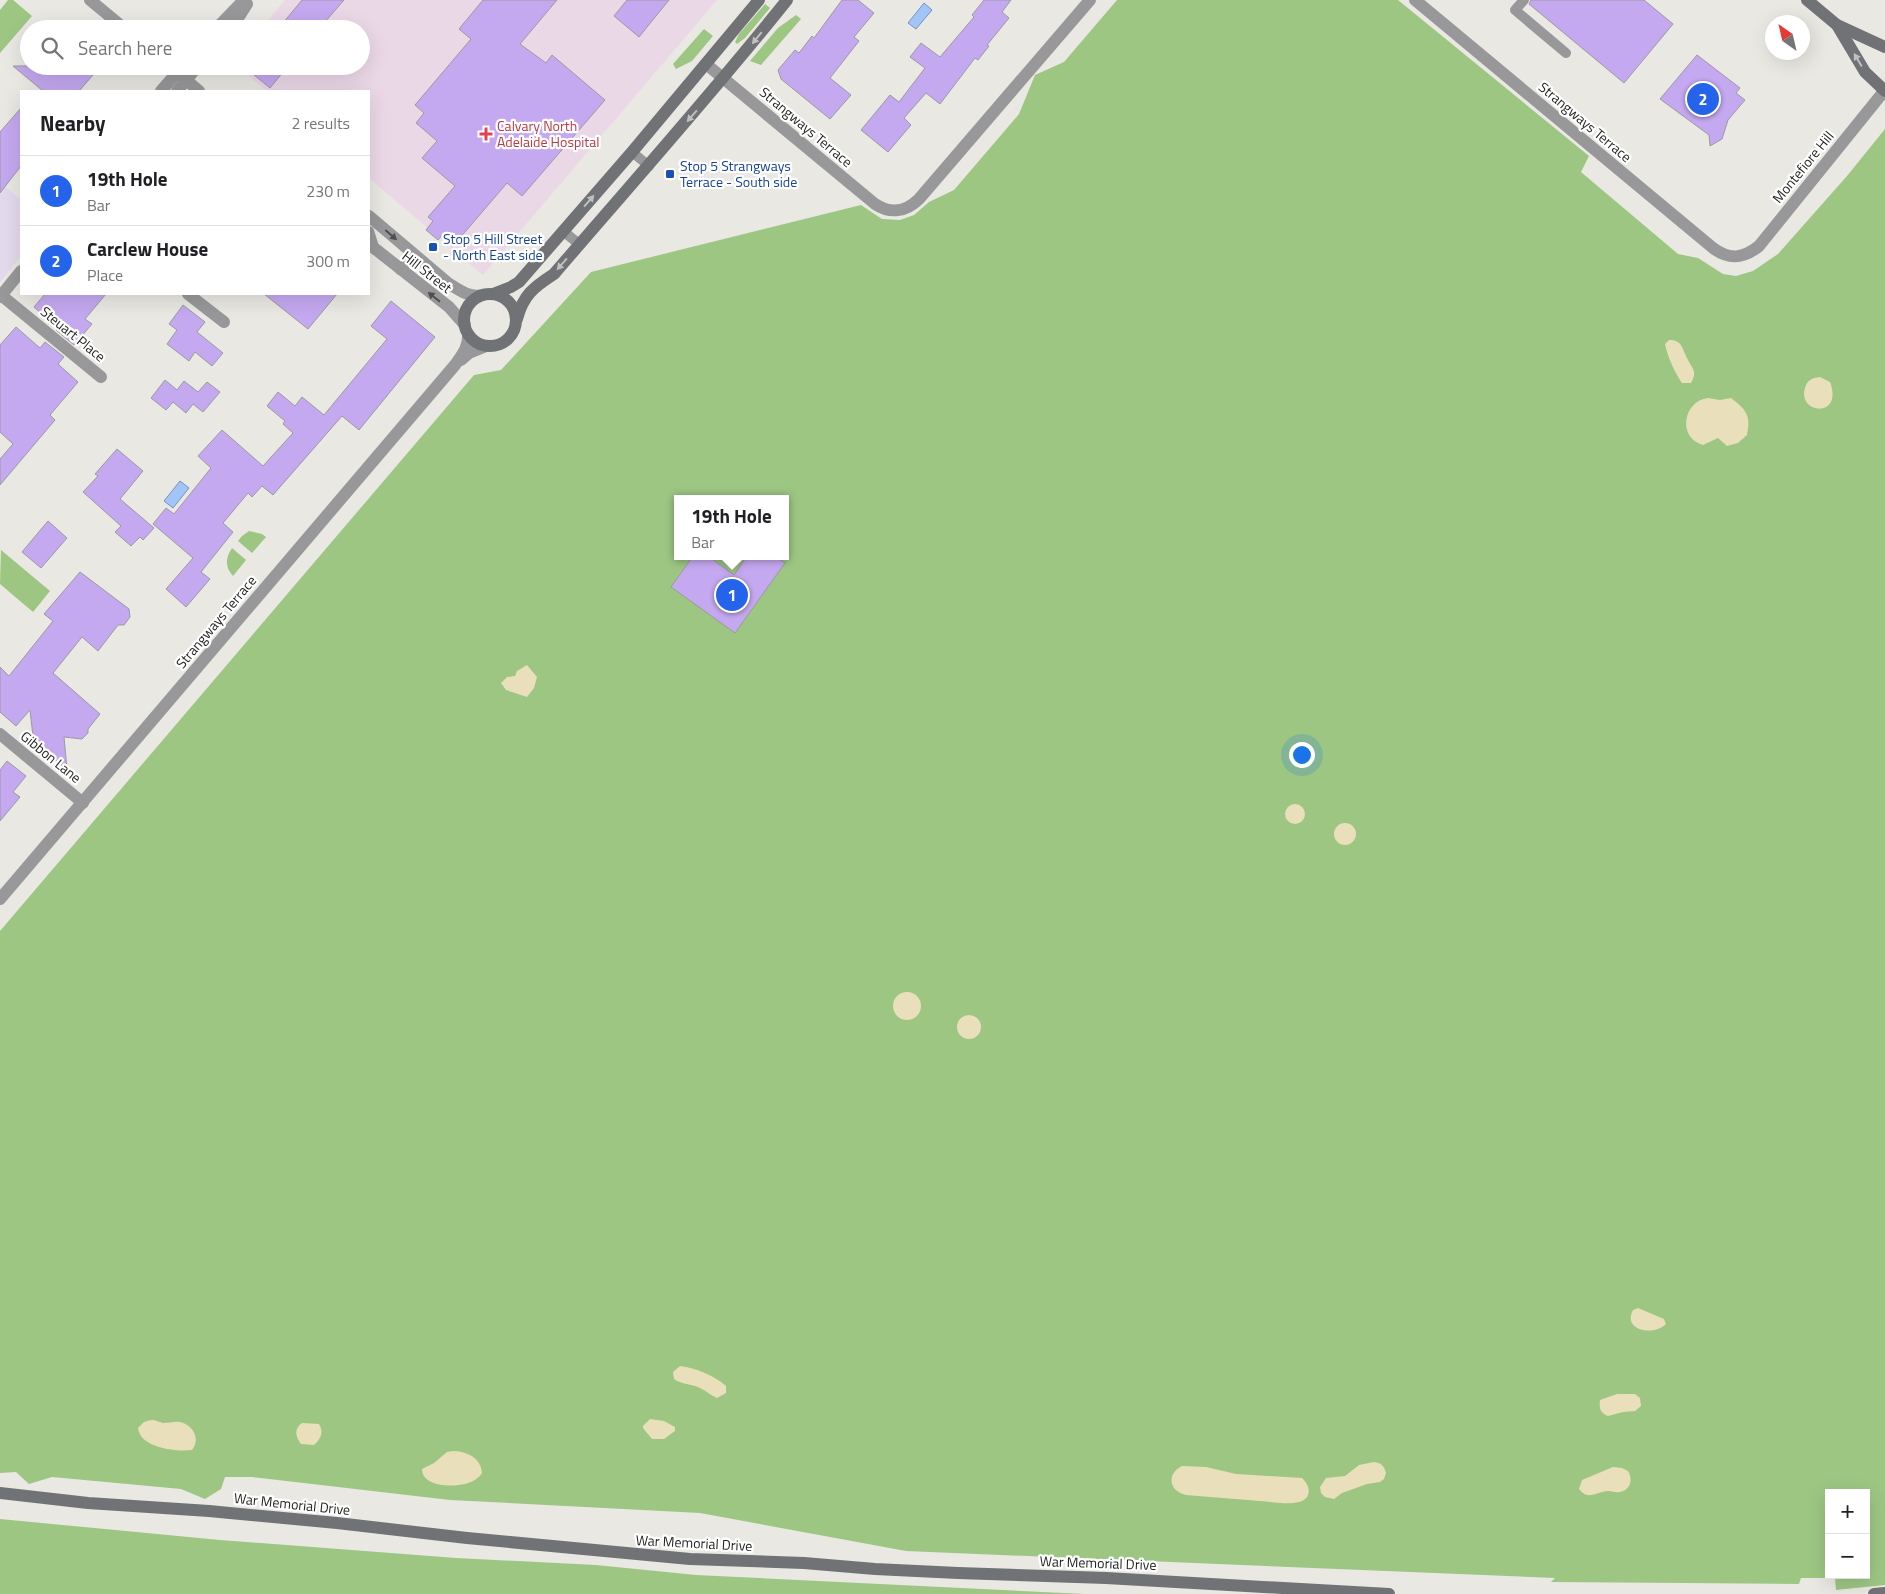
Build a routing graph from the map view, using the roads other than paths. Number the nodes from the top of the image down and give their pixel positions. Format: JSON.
{"nodes":[{"id":1,"x":90,"y":0,"type":"edge"},
{"id":2,"x":244,"y":0,"type":"edge"},
{"id":3,"x":250,"y":0,"type":"edge"},
{"id":4,"x":759,"y":0,"type":"edge"},
{"id":5,"x":787,"y":0,"type":"edge"},
{"id":6,"x":1090,"y":0,"type":"edge"},
{"id":7,"x":1415,"y":0,"type":"edge"},
{"id":8,"x":1524,"y":0,"type":"edge"},
{"id":9,"x":1807,"y":0,"type":"edge"},
{"id":10,"x":114,"y":20,"type":"edge"},
{"id":11,"x":225,"y":20,"type":"edge"},
{"id":12,"x":237,"y":20,"type":"edge"},
{"id":13,"x":1837,"y":25,"type":"junction"},
{"id":14,"x":1885,"y":47,"type":"edge"},
{"id":15,"x":1566,"y":53,"type":"dead end"},
{"id":16,"x":706,"y":64,"type":"junction"},
{"id":17,"x":175,"y":75,"type":"edge"},
{"id":18,"x":179,"y":75,"type":"edge"},
{"id":19,"x":183,"y":75,"type":"edge"},
{"id":20,"x":724,"y":79,"type":"junction"},
{"id":21,"x":162,"y":90,"type":"edge"},
{"id":22,"x":177,"y":90,"type":"edge"},
{"id":23,"x":198,"y":90,"type":"edge"},
{"id":24,"x":1885,"y":90,"type":"edge"},
{"id":25,"x":632,"y":152,"type":"junction"},
{"id":26,"x":649,"y":166,"type":"junction"},
{"id":27,"x":370,"y":217,"type":"edge"},
{"id":28,"x":563,"y":231,"type":"junction"},
{"id":29,"x":579,"y":244,"type":"junction"},
{"id":30,"x":372,"y":247,"type":"edge"},
{"id":31,"x":413,"y":255,"type":"junction"},
{"id":32,"x":1739,"y":257,"type":"joint"},
{"id":33,"x":400,"y":270,"type":"junction"},
{"id":34,"x":20,"y":272,"type":"edge"},
{"id":35,"x":189,"y":295,"type":"edge"},
{"id":36,"x":488,"y":295,"type":"junction"},
{"id":37,"x":1,"y":296,"type":"edge"},
{"id":38,"x":516,"y":319,"type":"junction"},
{"id":39,"x":224,"y":322,"type":"dead end"},
{"id":40,"x":466,"y":330,"type":"junction"},
{"id":41,"x":486,"y":346,"type":"junction"},
{"id":42,"x":455,"y":365,"type":"junction"},
{"id":43,"x":101,"y":377,"type":"dead end"},
{"id":44,"x":0,"y":734,"type":"edge"},
{"id":45,"x":83,"y":802,"type":"junction"},
{"id":46,"x":0,"y":898,"type":"edge"},
{"id":47,"x":0,"y":1493,"type":"edge"},
{"id":48,"x":1885,"y":1593,"type":"edge"},
{"id":49,"x":1389,"y":1594,"type":"edge"},
{"id":50,"x":1874,"y":1594,"type":"edge"}],
"edges":[{"from":1,"to":10,"type":"street"},
{"from":2,"to":11,"type":"street"},
{"from":3,"to":12,"type":"street"},
{"from":4,"to":16,"type":"street"},
{"from":5,"to":20,"type":"street","one_way":true},
{"from":6,"to":20,"type":"street","name":"Strangways Terrace"},
{"from":7,"to":32,"type":"street","name":"Strangways Terrace"},
{"from":8,"to":15,"type":"lane"},
{"from":9,"to":13,"type":"street"},
{"from":13,"to":14,"type":"street"},
{"from":24,"to":13,"type":"street","one_way":true},
{"from":16,"to":20,"type":"street","name":"Strangways Terrace"},
{"from":16,"to":25,"type":"street"},
{"from":17,"to":21,"type":"street"},
{"from":18,"to":22,"type":"street"},
{"from":19,"to":23,"type":"street"},
{"from":20,"to":26,"type":"street","one_way":true},
{"from":24,"to":32,"type":"street","name":"Montefiore Hill"},
{"from":25,"to":26,"type":"lane"},
{"from":28,"to":25,"type":"street","one_way":true},
{"from":26,"to":29,"type":"street"},
{"from":27,"to":31,"type":"street","name":"Hill Street","one_way":true},
{"from":28,"to":29,"type":"lane"},
{"from":28,"to":36,"type":"street"},
{"from":29,"to":38,"type":"street","one_way":true},
{"from":30,"to":33,"type":"street","name":"Hill Street"},
{"from":31,"to":33,"type":"lane"},
{"from":31,"to":36,"type":"street","name":"Hill Street"},
{"from":40,"to":33,"type":"street","name":"Hill Street","one_way":true},
{"from":34,"to":37,"type":"street"},
{"from":35,"to":39,"type":"street"},
{"from":36,"to":38,"type":"street"},
{"from":36,"to":40,"type":"street"},
{"from":37,"to":43,"type":"street","name":"Steuart Place"},
{"from":38,"to":41,"type":"street"},
{"from":40,"to":41,"type":"street"},
{"from":40,"to":42,"type":"street","name":"Strangways Terrace"},
{"from":41,"to":42,"type":"street","name":"Strangways Terrace"},
{"from":42,"to":45,"type":"street","name":"Strangways Terrace"},
{"from":44,"to":45,"type":"street","name":"Gibbon Lane"},
{"from":45,"to":46,"type":"street","name":"Strangways Terrace"},
{"from":47,"to":49,"type":"street","name":"War Memorial Drive"},
{"from":48,"to":50,"type":"street"}]}
